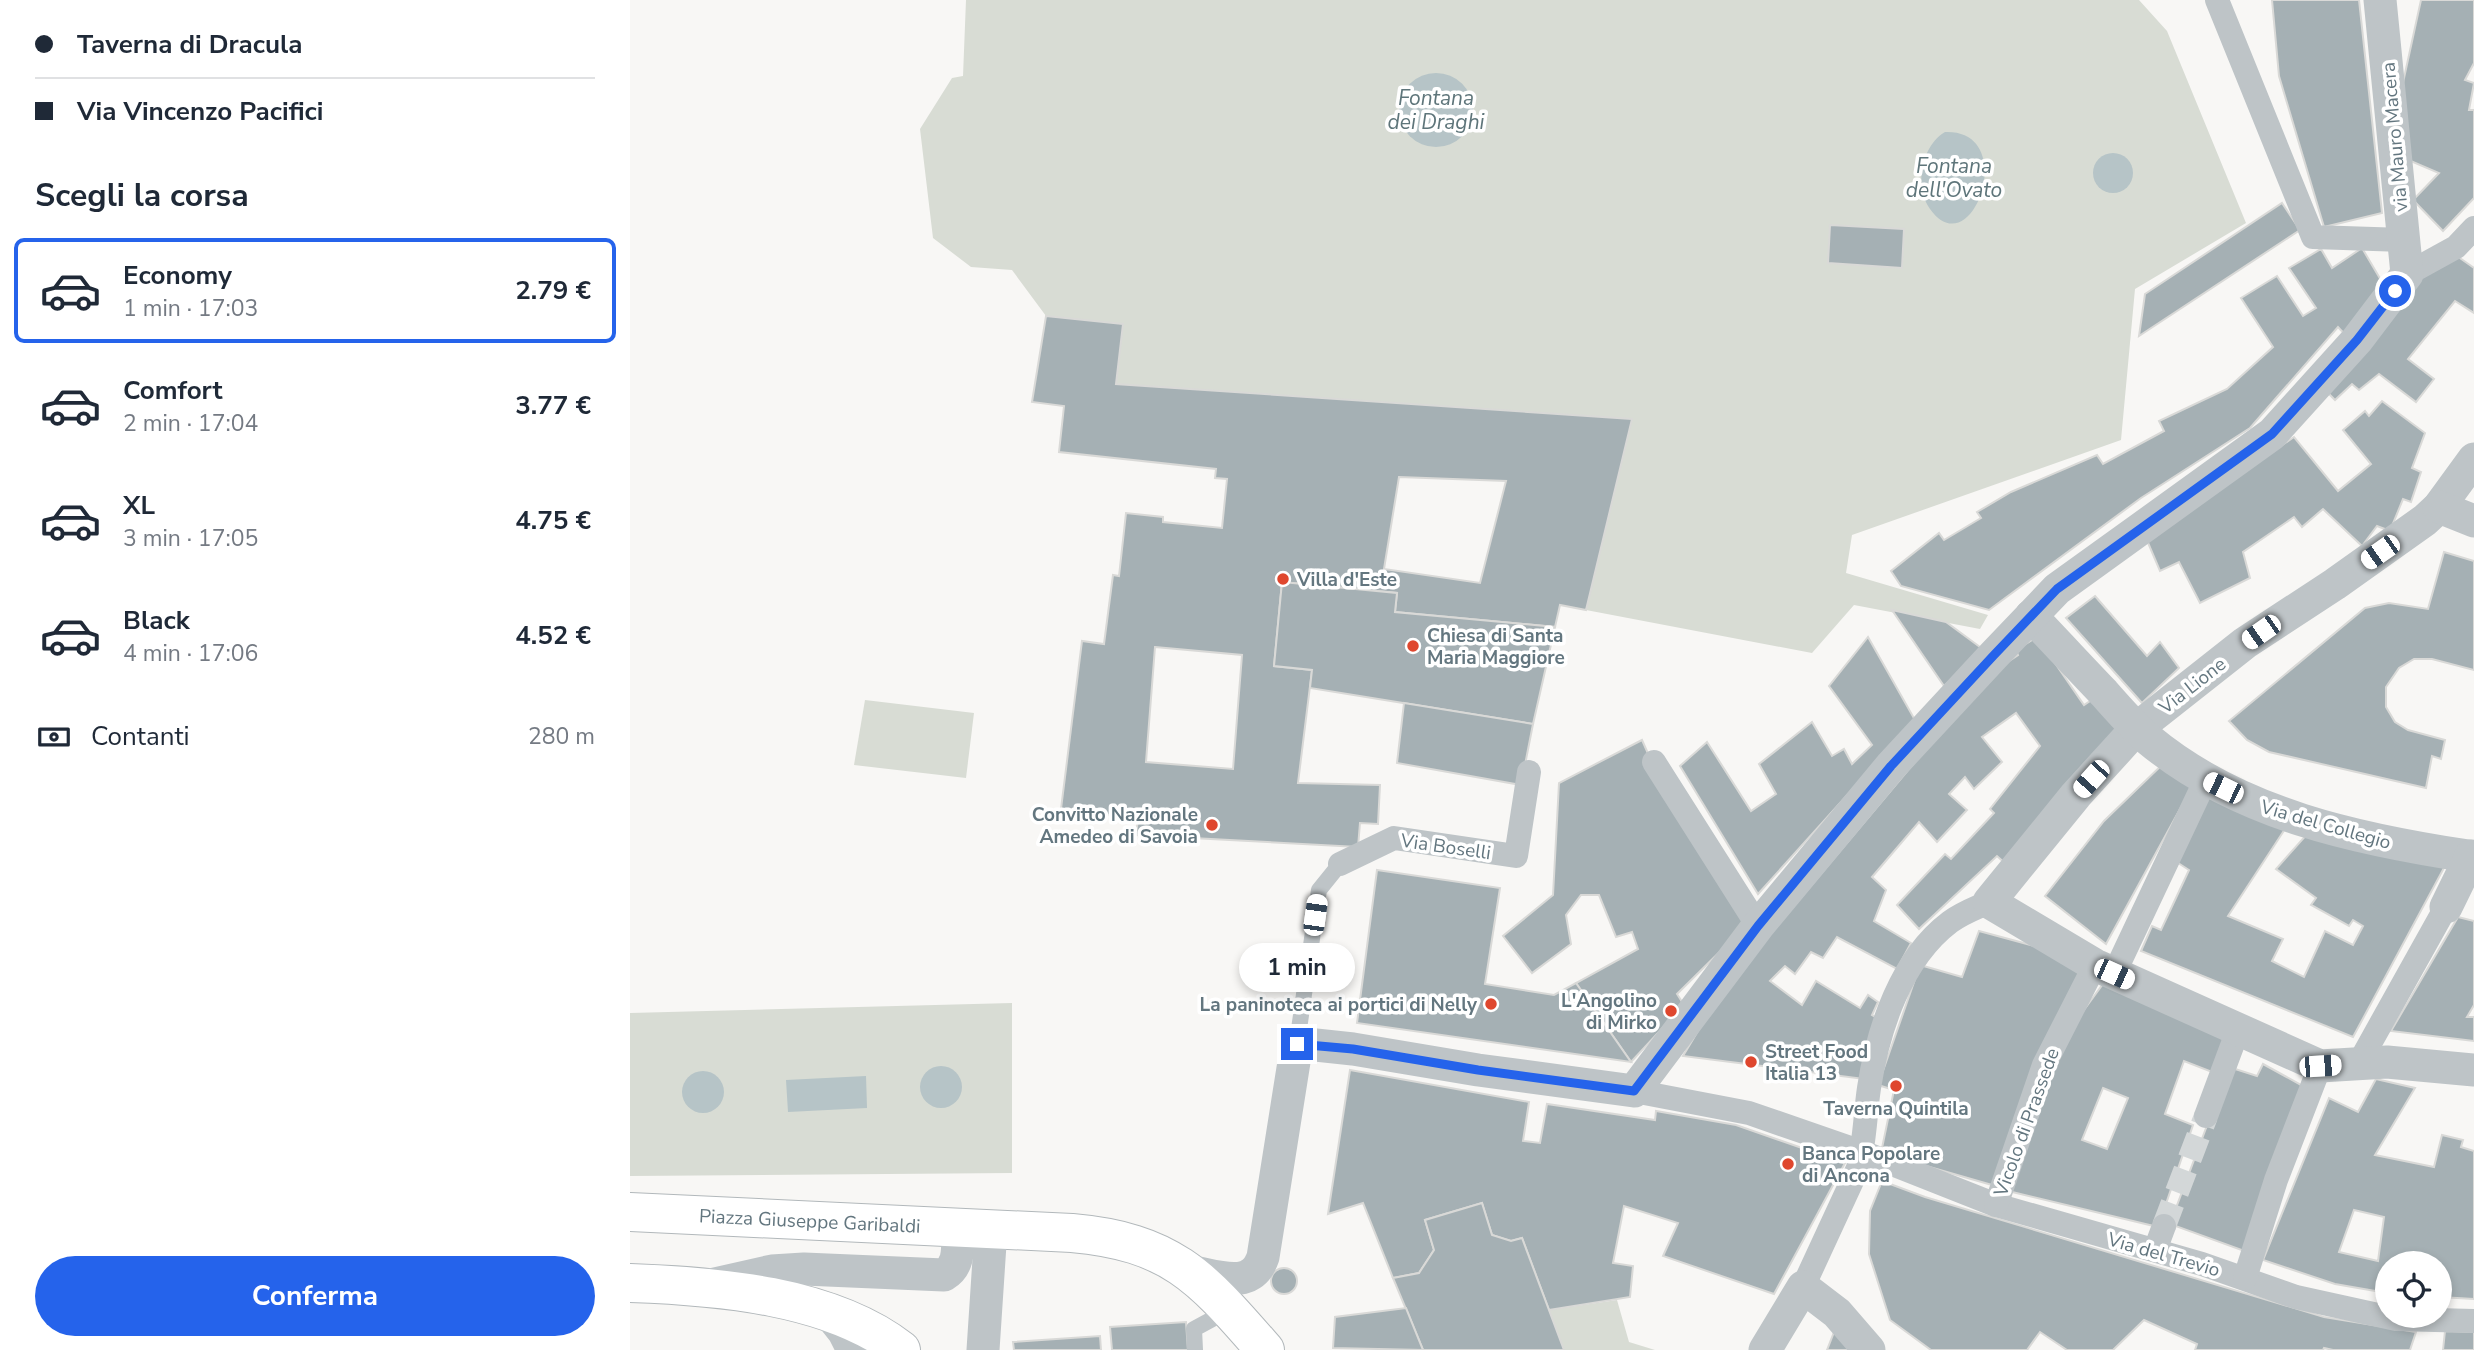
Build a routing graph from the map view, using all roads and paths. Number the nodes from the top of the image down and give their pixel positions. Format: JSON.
{"nodes":[{"id":1,"x":2217,"y":0,"type":"edge"},
{"id":2,"x":2380,"y":0,"type":"edge"},
{"id":3,"x":2474,"y":228,"type":"edge"},
{"id":4,"x":2404,"y":240,"type":"junction"},
{"id":5,"x":2407,"y":274,"type":"junction"},
{"id":6,"x":2474,"y":459,"type":"edge"},
{"id":7,"x":2439,"y":507,"type":"junction"},
{"id":8,"x":2474,"y":521,"type":"edge"},
{"id":9,"x":2031,"y":616,"type":"junction"},
{"id":10,"x":2136,"y":729,"type":"junction"},
{"id":11,"x":1654,"y":762,"type":"dead end"},
{"id":12,"x":1529,"y":772,"type":"dead end"},
{"id":13,"x":2206,"y":779,"type":"junction"},
{"id":14,"x":2466,"y":856,"type":"edge"},
{"id":15,"x":1340,"y":863,"type":"joint"},
{"id":16,"x":1989,"y":902,"type":"junction"},
{"id":17,"x":2446,"y":907,"type":"joint"},
{"id":18,"x":1758,"y":926,"type":"junction"},
{"id":19,"x":2104,"y":970,"type":"junction"},
{"id":20,"x":2238,"y":1030,"type":"junction"},
{"id":21,"x":1297,"y":1044,"type":"junction"},
{"id":22,"x":2360,"y":1063,"type":"junction"},
{"id":23,"x":2320,"y":1066,"type":"junction"},
{"id":24,"x":2474,"y":1070,"type":"edge"},
{"id":25,"x":1634,"y":1091,"type":"junction"},
{"id":26,"x":2206,"y":1116,"type":"tunnel mouth"},
{"id":27,"x":1862,"y":1152,"type":"junction"},
{"id":28,"x":1996,"y":1205,"type":"junction"},
{"id":29,"x":630,"y":1212,"type":"edge"},
{"id":30,"x":2164,"y":1226,"type":"tunnel mouth"},
{"id":31,"x":974,"y":1229,"type":"junction"},
{"id":32,"x":2155,"y":1250,"type":"junction"},
{"id":33,"x":1188,"y":1271,"type":"junction"},
{"id":34,"x":2245,"y":1278,"type":"junction"},
{"id":35,"x":634,"y":1280,"type":"edge"},
{"id":36,"x":701,"y":1287,"type":"junction"},
{"id":37,"x":1803,"y":1287,"type":"junction"},
{"id":38,"x":1229,"y":1310,"type":"junction"},
{"id":39,"x":2474,"y":1321,"type":"edge"},
{"id":40,"x":878,"y":1345,"type":"edge"},
{"id":41,"x":1262,"y":1346,"type":"edge"},
{"id":42,"x":983,"y":1348,"type":"edge"},
{"id":43,"x":1195,"y":1350,"type":"edge"},
{"id":44,"x":1765,"y":1350,"type":"edge"},
{"id":45,"x":1869,"y":1350,"type":"edge"}],
"edges":[{"from":1,"to":4,"type":"street"},
{"from":2,"to":4,"type":"street","name":"via Mauro Macera"},
{"from":3,"to":5,"type":"street"},
{"from":4,"to":5,"type":"street","name":"via Mauro Macera"},
{"from":5,"to":9,"type":"street"},
{"from":6,"to":7,"type":"street","name":"Via Lione"},
{"from":7,"to":8,"type":"street"},
{"from":7,"to":10,"type":"street","name":"Via Lione"},
{"from":9,"to":10,"type":"street","name":"Via del Collegio"},
{"from":9,"to":18,"type":"street"},
{"from":10,"to":13,"type":"street","name":"Via del Collegio"},
{"from":10,"to":16,"type":"street","name":"Via Lione"},
{"from":11,"to":18,"type":"street"},
{"from":12,"to":15,"type":"street","name":"Via Boselli"},
{"from":13,"to":14,"type":"street","name":"Via del Collegio"},
{"from":13,"to":19,"type":"street","name":"Vicolo di Prassede"},
{"from":14,"to":17,"type":"street"},
{"from":15,"to":21,"type":"lane"},
{"from":16,"to":19,"type":"street"},
{"from":16,"to":27,"type":"street"},
{"from":17,"to":22,"type":"street"},
{"from":18,"to":25,"type":"street"},
{"from":19,"to":20,"type":"street"},
{"from":19,"to":28,"type":"street","name":"Vicolo di Prassede"},
{"from":20,"to":23,"type":"street"},
{"from":20,"to":26,"type":"street"},
{"from":21,"to":25,"type":"street"},
{"from":21,"to":33,"type":"street"},
{"from":22,"to":23,"type":"street"},
{"from":22,"to":24,"type":"street"},
{"from":23,"to":34,"type":"street"},
{"from":25,"to":27,"type":"street","name":"Via del Trevio"},
{"from":27,"to":28,"type":"street","name":"Via del Trevio"},
{"from":27,"to":37,"type":"street"},
{"from":28,"to":32,"type":"street","name":"Via del Trevio"},
{"from":29,"to":31,"type":"main road","name":"Piazza Giuseppe Garibaldi"},
{"from":30,"to":32,"type":"street"},
{"from":31,"to":33,"type":"main road","name":"Piazza Giuseppe Garibaldi"},
{"from":31,"to":36,"type":"street"},
{"from":31,"to":42,"type":"street"},
{"from":32,"to":34,"type":"street","name":"Via del Trevio"},
{"from":33,"to":38,"type":"main road","name":"Piazza Giuseppe Garibaldi"},
{"from":34,"to":39,"type":"street","name":"Via del Trevio"},
{"from":35,"to":36,"type":"main road"},
{"from":36,"to":40,"type":"main road"},
{"from":37,"to":44,"type":"street"},
{"from":37,"to":45,"type":"street"},
{"from":38,"to":41,"type":"main road","name":"Piazza Giuseppe Garibaldi"},
{"from":38,"to":43,"type":"lane"}]}
